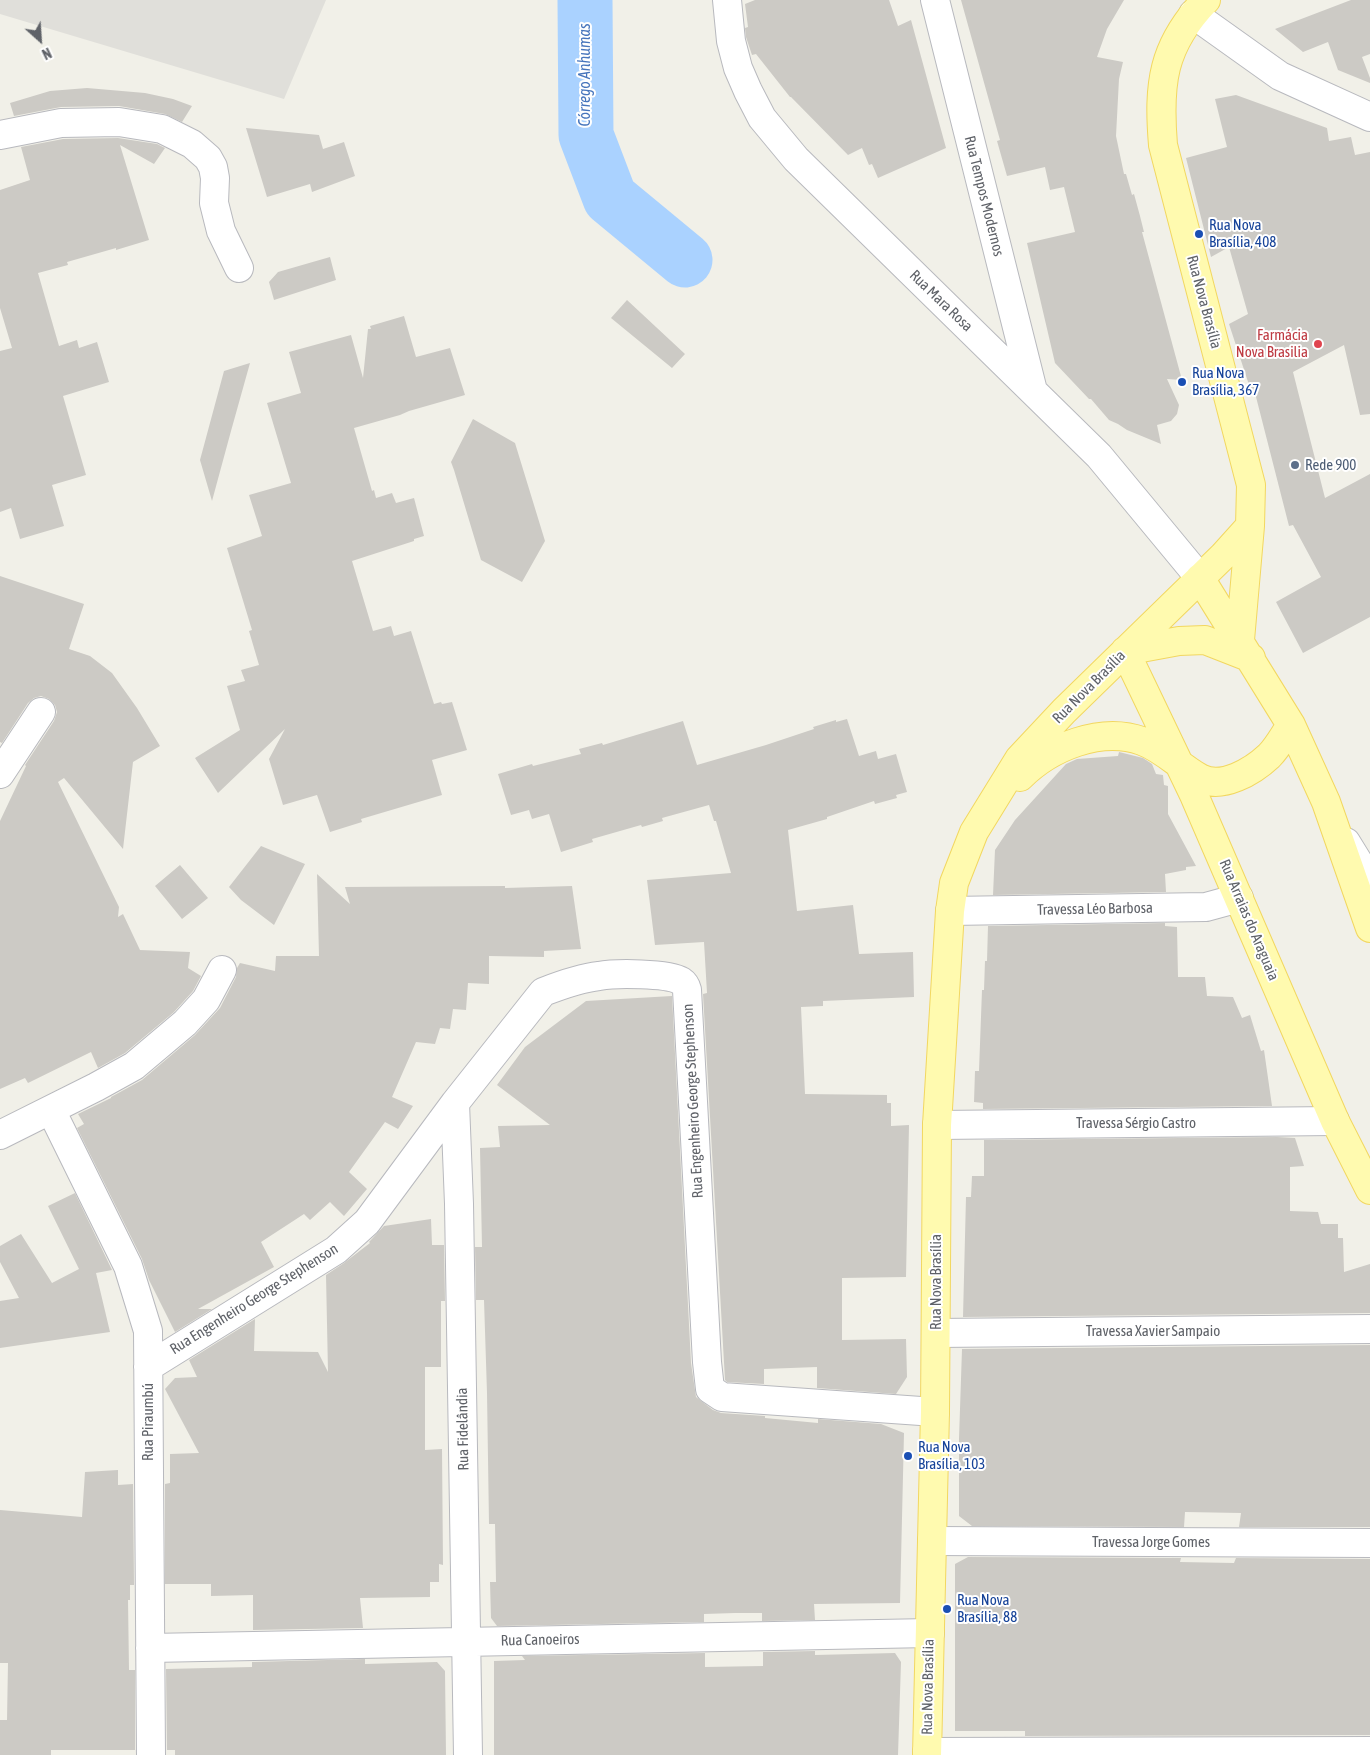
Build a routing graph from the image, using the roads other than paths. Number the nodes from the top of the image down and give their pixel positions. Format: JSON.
{"nodes":[{"id":1,"x":727,"y":0,"type":"edge"},
{"id":2,"x":935,"y":0,"type":"edge"},
{"id":3,"x":1199,"y":7,"type":"edge"},
{"id":4,"x":1370,"y":117,"type":"edge"},
{"id":5,"x":0,"y":135,"type":"edge"},
{"id":6,"x":239,"y":268,"type":"dead end"},
{"id":7,"x":1033,"y":392,"type":"junction"},
{"id":8,"x":1250,"y":526,"type":"junction"},
{"id":9,"x":1200,"y":578,"type":"junction"},
{"id":10,"x":1245,"y":649,"type":"junction"},
{"id":11,"x":1125,"y":651,"type":"junction"},
{"id":12,"x":41,"y":712,"type":"dead end"},
{"id":13,"x":1291,"y":725,"type":"junction"},
{"id":14,"x":1180,"y":765,"type":"junction"},
{"id":15,"x":0,"y":774,"type":"edge"},
{"id":16,"x":982,"y":816,"type":"junction"},
{"id":17,"x":1333,"y":822,"type":"junction"},
{"id":18,"x":1370,"y":881,"type":"edge"},
{"id":19,"x":1239,"y":898,"type":"junction"},
{"id":20,"x":950,"y":911,"type":"junction"},
{"id":21,"x":1370,"y":928,"type":"edge"},
{"id":22,"x":222,"y":970,"type":"dead end"},
{"id":23,"x":455,"y":1103,"type":"junction"},
{"id":24,"x":50,"y":1110,"type":"junction"},
{"id":25,"x":1335,"y":1121,"type":"junction"},
{"id":26,"x":937,"y":1124,"type":"junction"},
{"id":27,"x":0,"y":1134,"type":"edge"},
{"id":28,"x":1370,"y":1190,"type":"edge"},
{"id":29,"x":1370,"y":1329,"type":"edge"},
{"id":30,"x":936,"y":1333,"type":"junction"},
{"id":31,"x":148,"y":1367,"type":"junction"},
{"id":32,"x":935,"y":1412,"type":"junction"},
{"id":33,"x":932,"y":1541,"type":"junction"},
{"id":34,"x":1370,"y":1543,"type":"edge"},
{"id":35,"x":930,"y":1633,"type":"junction"},
{"id":36,"x":466,"y":1642,"type":"junction"},
{"id":37,"x":150,"y":1648,"type":"junction"},
{"id":38,"x":1370,"y":1751,"type":"edge"},
{"id":39,"x":927,"y":1754,"type":"edge"},
{"id":40,"x":151,"y":1755,"type":"edge"},
{"id":41,"x":468,"y":1755,"type":"edge"}],
"edges":[{"from":1,"to":7,"type":"street","name":"Rua Mara Rosa"},
{"from":2,"to":7,"type":"street","name":"Rua Tempos Modernos"},
{"from":3,"to":4,"type":"street"},
{"from":3,"to":8,"type":"main road","name":"Rua Nova Brasília"},
{"from":5,"to":6,"type":"street"},
{"from":7,"to":9,"type":"street","name":"Rua Mara Rosa"},
{"from":8,"to":9,"type":"main road","name":"Rua Nova Brasília"},
{"from":8,"to":10,"type":"main road","name":"Rua Nova Brasília"},
{"from":9,"to":10,"type":"main road"},
{"from":9,"to":11,"type":"main road","name":"Rua Nova Brasília"},
{"from":10,"to":11,"type":"main road"},
{"from":10,"to":13,"type":"main road"},
{"from":11,"to":14,"type":"main road","name":"Rua Arraias do Araguaia"},
{"from":11,"to":16,"type":"main road","name":"Rua Nova Brasília"},
{"from":12,"to":15,"type":"street"},
{"from":13,"to":14,"type":"main road","name":"Rua Nova Brasília"},
{"from":13,"to":17,"type":"main road"},
{"from":14,"to":16,"type":"main road","name":"Rua Nova Brasília"},
{"from":14,"to":19,"type":"main road","name":"Rua Arraias do Araguaia"},
{"from":16,"to":20,"type":"main road","name":"Rua Nova Brasília"},
{"from":17,"to":18,"type":"street"},
{"from":17,"to":21,"type":"main road"},
{"from":19,"to":20,"type":"street","name":"Travessa Léo Barbosa"},
{"from":19,"to":25,"type":"main road","name":"Rua Arraias do Araguaia"},
{"from":20,"to":26,"type":"main road","name":"Rua Nova Brasília"},
{"from":22,"to":24,"type":"street"},
{"from":23,"to":31,"type":"street","name":"Rua Engenheiro George Stephenson"},
{"from":23,"to":32,"type":"street","name":"Rua Engenheiro George Stephenson"},
{"from":23,"to":36,"type":"street","name":"Rua Fidelândia"},
{"from":24,"to":27,"type":"street"},
{"from":24,"to":31,"type":"street","name":"Rua Piraumbú"},
{"from":25,"to":26,"type":"street","name":"Travessa Sérgio Castro"},
{"from":25,"to":28,"type":"main road","name":"Rua Arraias do Araguaia"},
{"from":26,"to":30,"type":"main road","name":"Rua Nova Brasília"},
{"from":29,"to":30,"type":"street","name":"Travessa Xavier Sampaio"},
{"from":30,"to":32,"type":"main road","name":"Rua Nova Brasília"},
{"from":31,"to":37,"type":"street","name":"Rua Piraumbú"},
{"from":32,"to":33,"type":"main road","name":"Rua Nova Brasília"},
{"from":33,"to":34,"type":"street","name":"Travessa Jorge Gomes"},
{"from":33,"to":35,"type":"main road","name":"Rua Nova Brasília"},
{"from":35,"to":36,"type":"street","name":"Rua Canoeiros"},
{"from":35,"to":39,"type":"main road","name":"Rua Nova Brasília"},
{"from":36,"to":37,"type":"street","name":"Rua Canoeiros"},
{"from":36,"to":41,"type":"street","name":"Rua Fidelândia"},
{"from":37,"to":40,"type":"street","name":"Rua Piraumbú"},
{"from":38,"to":39,"type":"street"}]}
